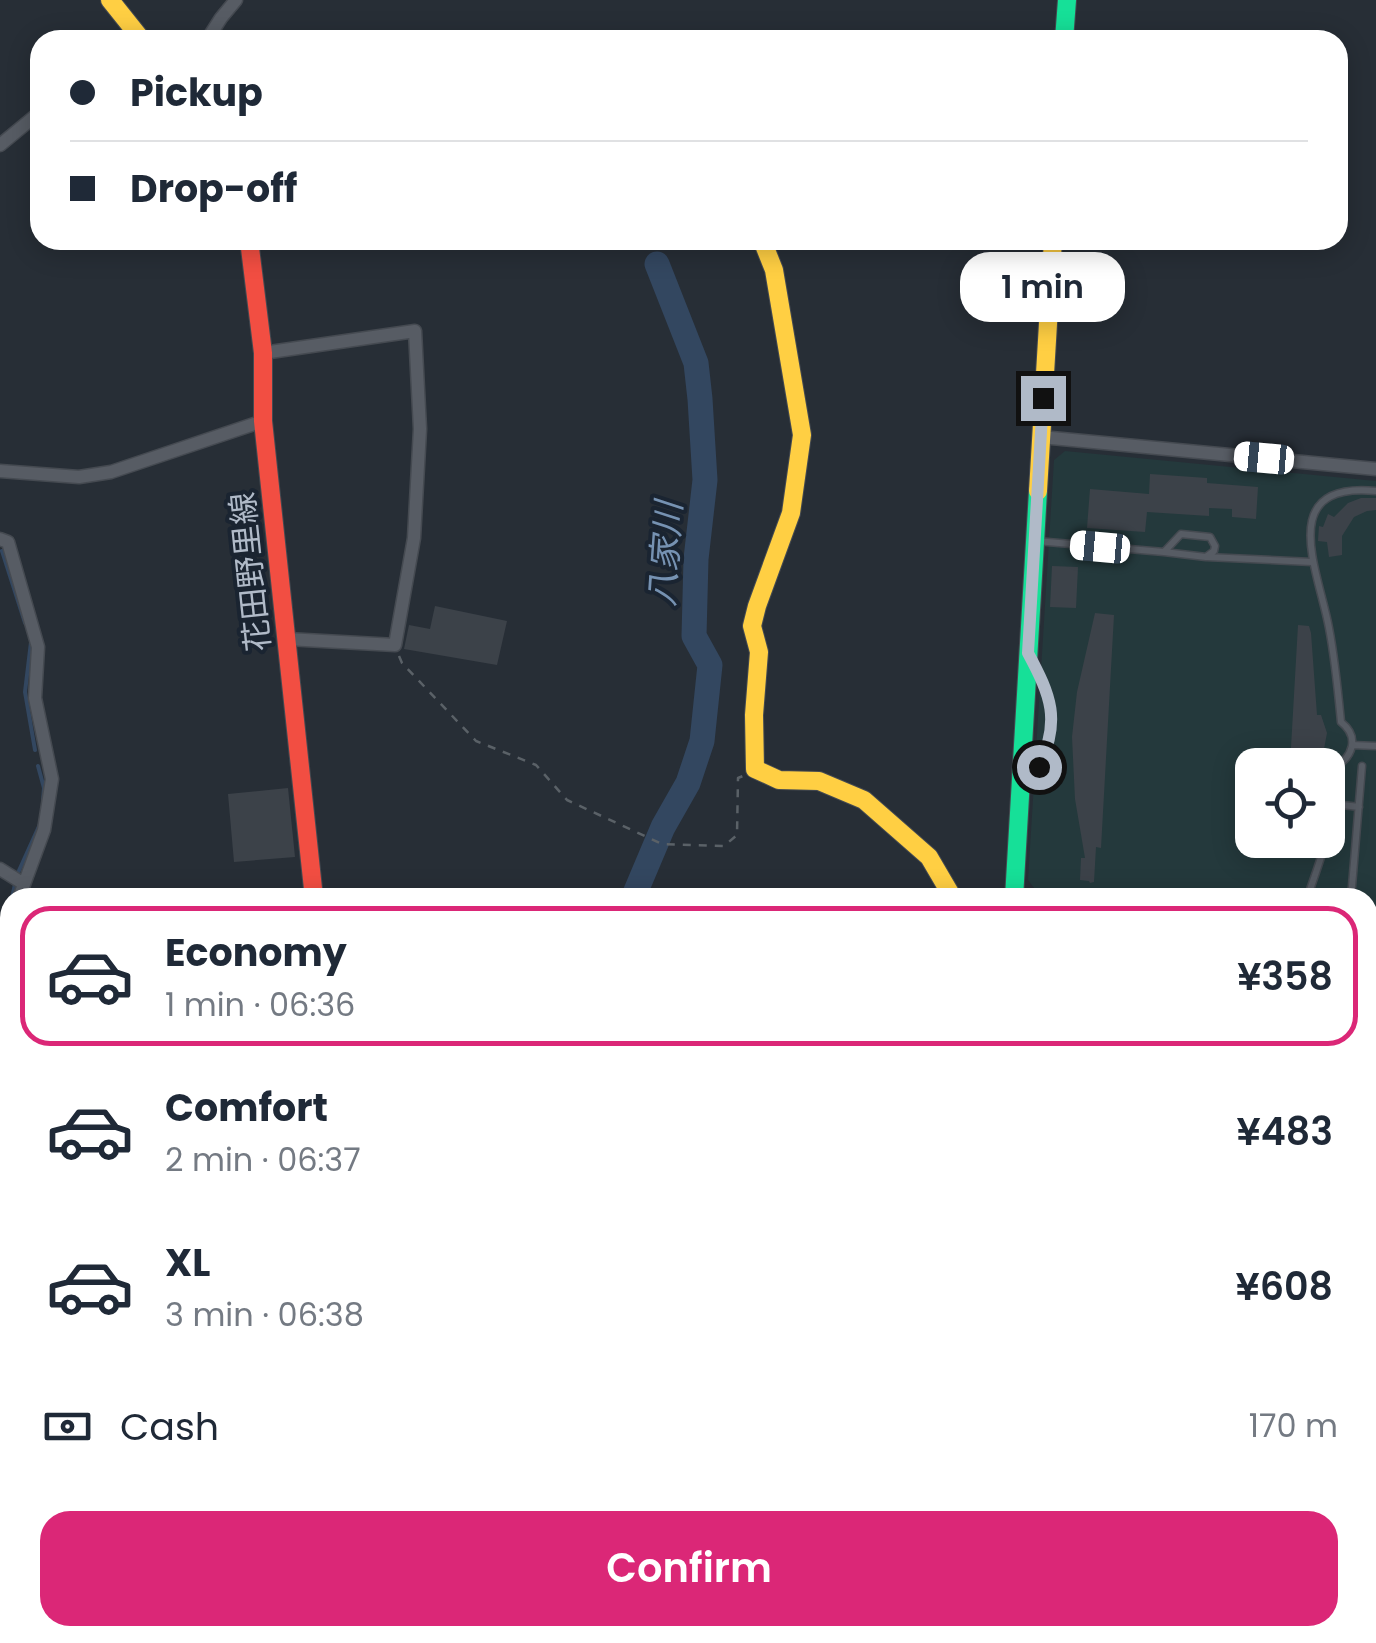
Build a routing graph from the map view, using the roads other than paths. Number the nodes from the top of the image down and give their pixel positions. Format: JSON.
{"nodes":[{"id":1,"x":110,"y":0,"type":"edge"},
{"id":2,"x":236,"y":0,"type":"edge"},
{"id":3,"x":1067,"y":0,"type":"edge"},
{"id":4,"x":134,"y":30,"type":"edge"},
{"id":5,"x":213,"y":30,"type":"edge"},
{"id":6,"x":1065,"y":30,"type":"edge"},
{"id":7,"x":30,"y":120,"type":"edge"},
{"id":8,"x":0,"y":144,"type":"edge"},
{"id":9,"x":250,"y":250,"type":"edge"},
{"id":10,"x":766,"y":250,"type":"edge"},
{"id":11,"x":1052,"y":250,"type":"edge"},
{"id":12,"x":262,"y":353,"type":"junction"},
{"id":13,"x":263,"y":420,"type":"junction"},
{"id":14,"x":1041,"y":437,"type":"junction"},
{"id":15,"x":1376,"y":469,"type":"edge"},
{"id":16,"x":0,"y":471,"type":"edge"},
{"id":17,"x":1376,"y":491,"type":"edge"},
{"id":18,"x":0,"y":539,"type":"edge"},
{"id":19,"x":1035,"y":541,"type":"junction"},
{"id":20,"x":1164,"y":552,"type":"junction"},
{"id":21,"x":1206,"y":557,"type":"junction"},
{"id":22,"x":1312,"y":562,"type":"junction"},
{"id":23,"x":287,"y":639,"type":"junction"},
{"id":24,"x":1028,"y":653,"type":"junction"},
{"id":25,"x":1352,"y":744,"type":"junction"},
{"id":26,"x":1376,"y":746,"type":"edge"},
{"id":27,"x":1345,"y":762,"type":"edge"},
{"id":28,"x":1362,"y":766,"type":"dead end"},
{"id":29,"x":1020,"y":787,"type":"junction"},
{"id":30,"x":1345,"y":805,"type":"edge"},
{"id":31,"x":1359,"y":806,"type":"junction"},
{"id":32,"x":1323,"y":858,"type":"edge"},
{"id":33,"x":15,"y":882,"type":"edge"},
{"id":34,"x":313,"y":888,"type":"edge"},
{"id":35,"x":947,"y":888,"type":"edge"},
{"id":36,"x":1015,"y":888,"type":"edge"},
{"id":37,"x":1311,"y":888,"type":"edge"},
{"id":38,"x":1352,"y":888,"type":"edge"}],
"edges":[{"from":1,"to":4,"type":"street"},
{"from":2,"to":5,"type":"street"},
{"from":3,"to":6,"type":"street"},
{"from":7,"to":8,"type":"street"},
{"from":9,"to":12,"type":"street","name":"花田野里線"},
{"from":10,"to":35,"type":"street"},
{"from":11,"to":14,"type":"street"},
{"from":12,"to":13,"type":"street","name":"花田野里線"},
{"from":12,"to":23,"type":"street"},
{"from":13,"to":16,"type":"street"},
{"from":13,"to":23,"type":"street","name":"花田野里線"},
{"from":14,"to":15,"type":"street"},
{"from":14,"to":19,"type":"street"},
{"from":17,"to":22,"type":"lane"},
{"from":18,"to":33,"type":"street"},
{"from":19,"to":20,"type":"lane"},
{"from":19,"to":24,"type":"street"},
{"from":20,"to":21,"type":"lane"},
{"from":20,"to":21,"type":"lane"},
{"from":21,"to":22,"type":"lane"},
{"from":22,"to":25,"type":"lane"},
{"from":23,"to":34,"type":"street","name":"花田野里線"},
{"from":24,"to":29,"type":"street"},
{"from":24,"to":29,"type":"lane"},
{"from":25,"to":26,"type":"lane"},
{"from":25,"to":27,"type":"lane"},
{"from":28,"to":31,"type":"lane"},
{"from":29,"to":36,"type":"street"},
{"from":30,"to":31,"type":"lane"},
{"from":31,"to":38,"type":"lane"},
{"from":32,"to":37,"type":"lane"}]}
